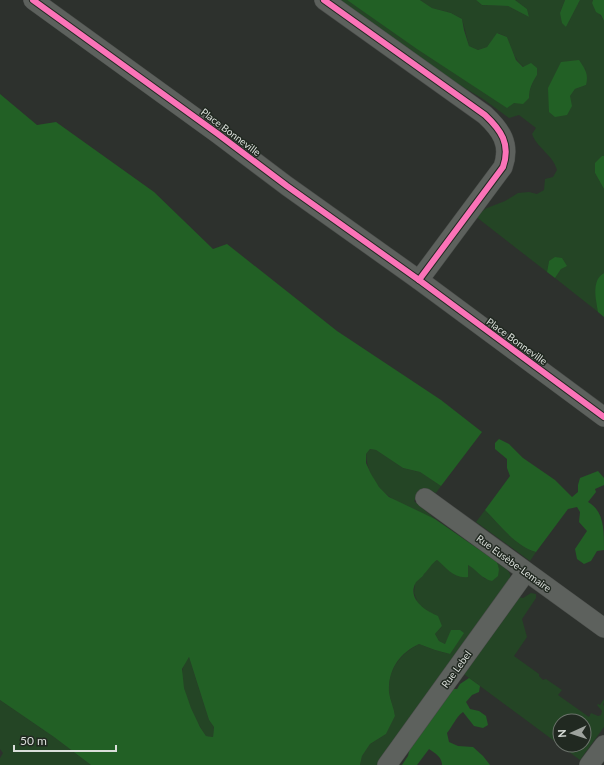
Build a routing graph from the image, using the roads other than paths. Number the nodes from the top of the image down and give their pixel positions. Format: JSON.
{"nodes":[{"id":1,"x":33,"y":0,"type":"edge"},
{"id":2,"x":324,"y":0,"type":"edge"},
{"id":3,"x":419,"y":280,"type":"junction"},
{"id":4,"x":604,"y":417,"type":"edge"},
{"id":5,"x":425,"y":498,"type":"dead end"},
{"id":6,"x":526,"y":572,"type":"junction"},
{"id":7,"x":604,"y":628,"type":"edge"},
{"id":8,"x":604,"y":744,"type":"edge"},
{"id":9,"x":387,"y":765,"type":"edge"},
{"id":10,"x":589,"y":765,"type":"edge"}],
"edges":[{"from":1,"to":3,"type":"street","name":"Place Bonneville"},
{"from":2,"to":3,"type":"street"},
{"from":3,"to":4,"type":"street","name":"Place Bonneville"},
{"from":5,"to":6,"type":"street","name":"Rue Eusèbe-Lemaire"},
{"from":6,"to":7,"type":"street","name":"Rue Eusèbe-Lemaire"},
{"from":6,"to":9,"type":"street","name":"Rue Lebel"},
{"from":8,"to":10,"type":"street"}]}
